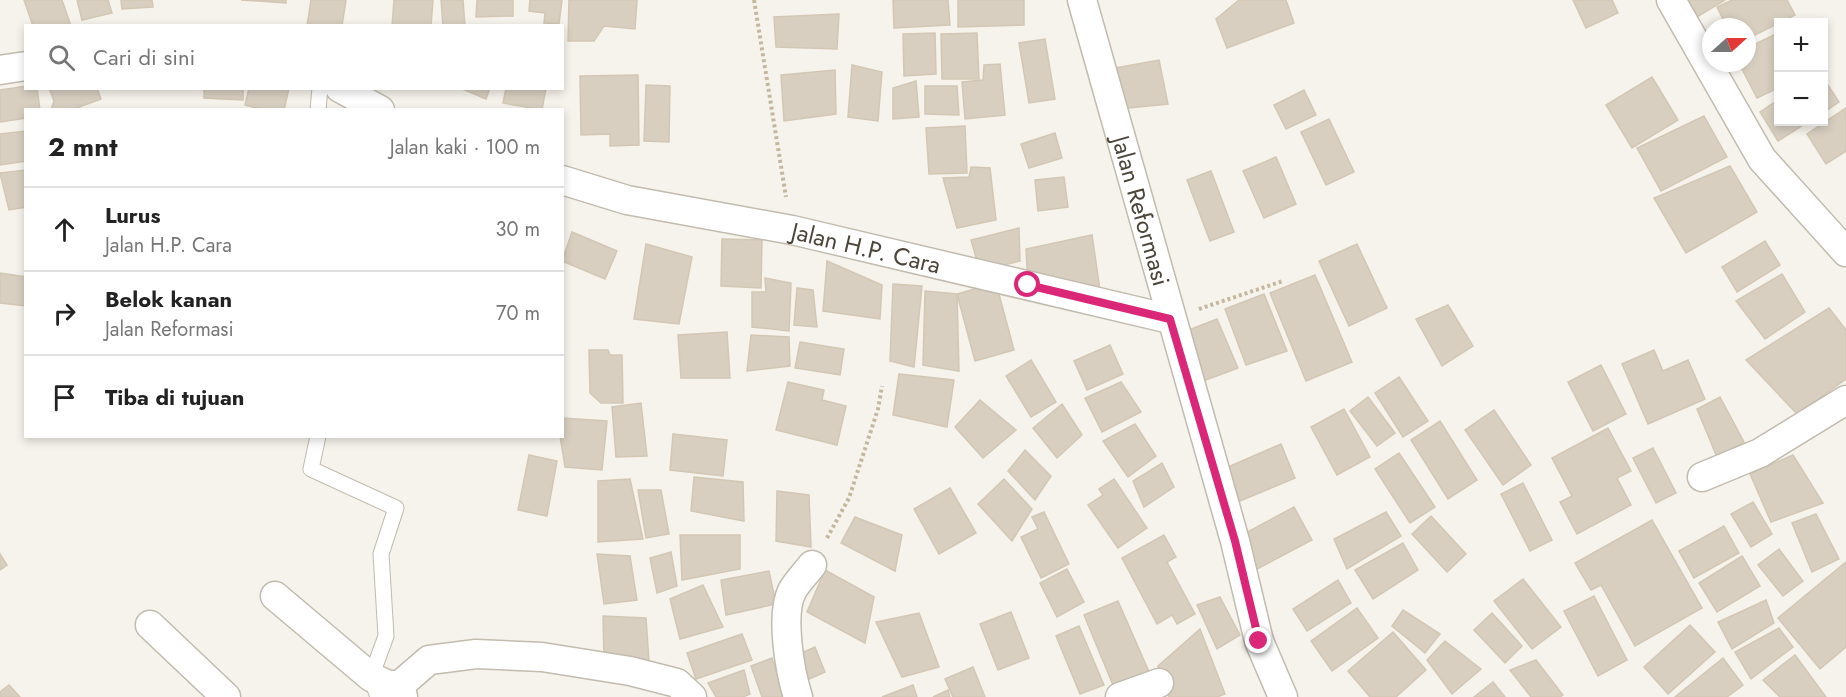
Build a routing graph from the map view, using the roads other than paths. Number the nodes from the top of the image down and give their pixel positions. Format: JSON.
{"nodes":[{"id":1,"x":1082,"y":0,"type":"edge"},
{"id":2,"x":1671,"y":0,"type":"edge"},
{"id":3,"x":24,"y":66,"type":"edge"},
{"id":4,"x":0,"y":70,"type":"edge"},
{"id":5,"x":320,"y":90,"type":"edge"},
{"id":6,"x":344,"y":90,"type":"edge"},
{"id":7,"x":318,"y":108,"type":"edge"},
{"id":8,"x":377,"y":108,"type":"edge"},
{"id":9,"x":564,"y":181,"type":"edge"},
{"id":10,"x":1846,"y":252,"type":"edge"},
{"id":11,"x":1170,"y":319,"type":"junction"},
{"id":12,"x":1846,"y":400,"type":"edge"},
{"id":13,"x":318,"y":438,"type":"edge"},
{"id":14,"x":1702,"y":477,"type":"dead end"},
{"id":15,"x":812,"y":565,"type":"road end"},
{"id":16,"x":275,"y":596,"type":"dead end"},
{"id":17,"x":150,"y":625,"type":"dead end"},
{"id":18,"x":1159,"y":683,"type":"dead end"},
{"id":19,"x":388,"y":689,"type":"edge"},
{"id":20,"x":226,"y":697,"type":"edge"},
{"id":21,"x":692,"y":697,"type":"edge"},
{"id":22,"x":798,"y":697,"type":"edge"},
{"id":23,"x":1120,"y":697,"type":"edge"},
{"id":24,"x":1283,"y":697,"type":"edge"}],
"edges":[{"from":1,"to":11,"type":"street","name":"Jalan Reformasi"},
{"from":2,"to":10,"type":"street"},
{"from":3,"to":4,"type":"street"},
{"from":5,"to":7,"type":"lane"},
{"from":6,"to":8,"type":"street"},
{"from":9,"to":11,"type":"street","name":"Jalan H.P. Cara"},
{"from":11,"to":24,"type":"street","name":"Jalan Reformasi"},
{"from":12,"to":14,"type":"street"},
{"from":13,"to":19,"type":"lane"},
{"from":15,"to":22,"type":"street"},
{"from":16,"to":19,"type":"street"},
{"from":17,"to":20,"type":"street"},
{"from":18,"to":23,"type":"street"},
{"from":19,"to":21,"type":"street"}]}
